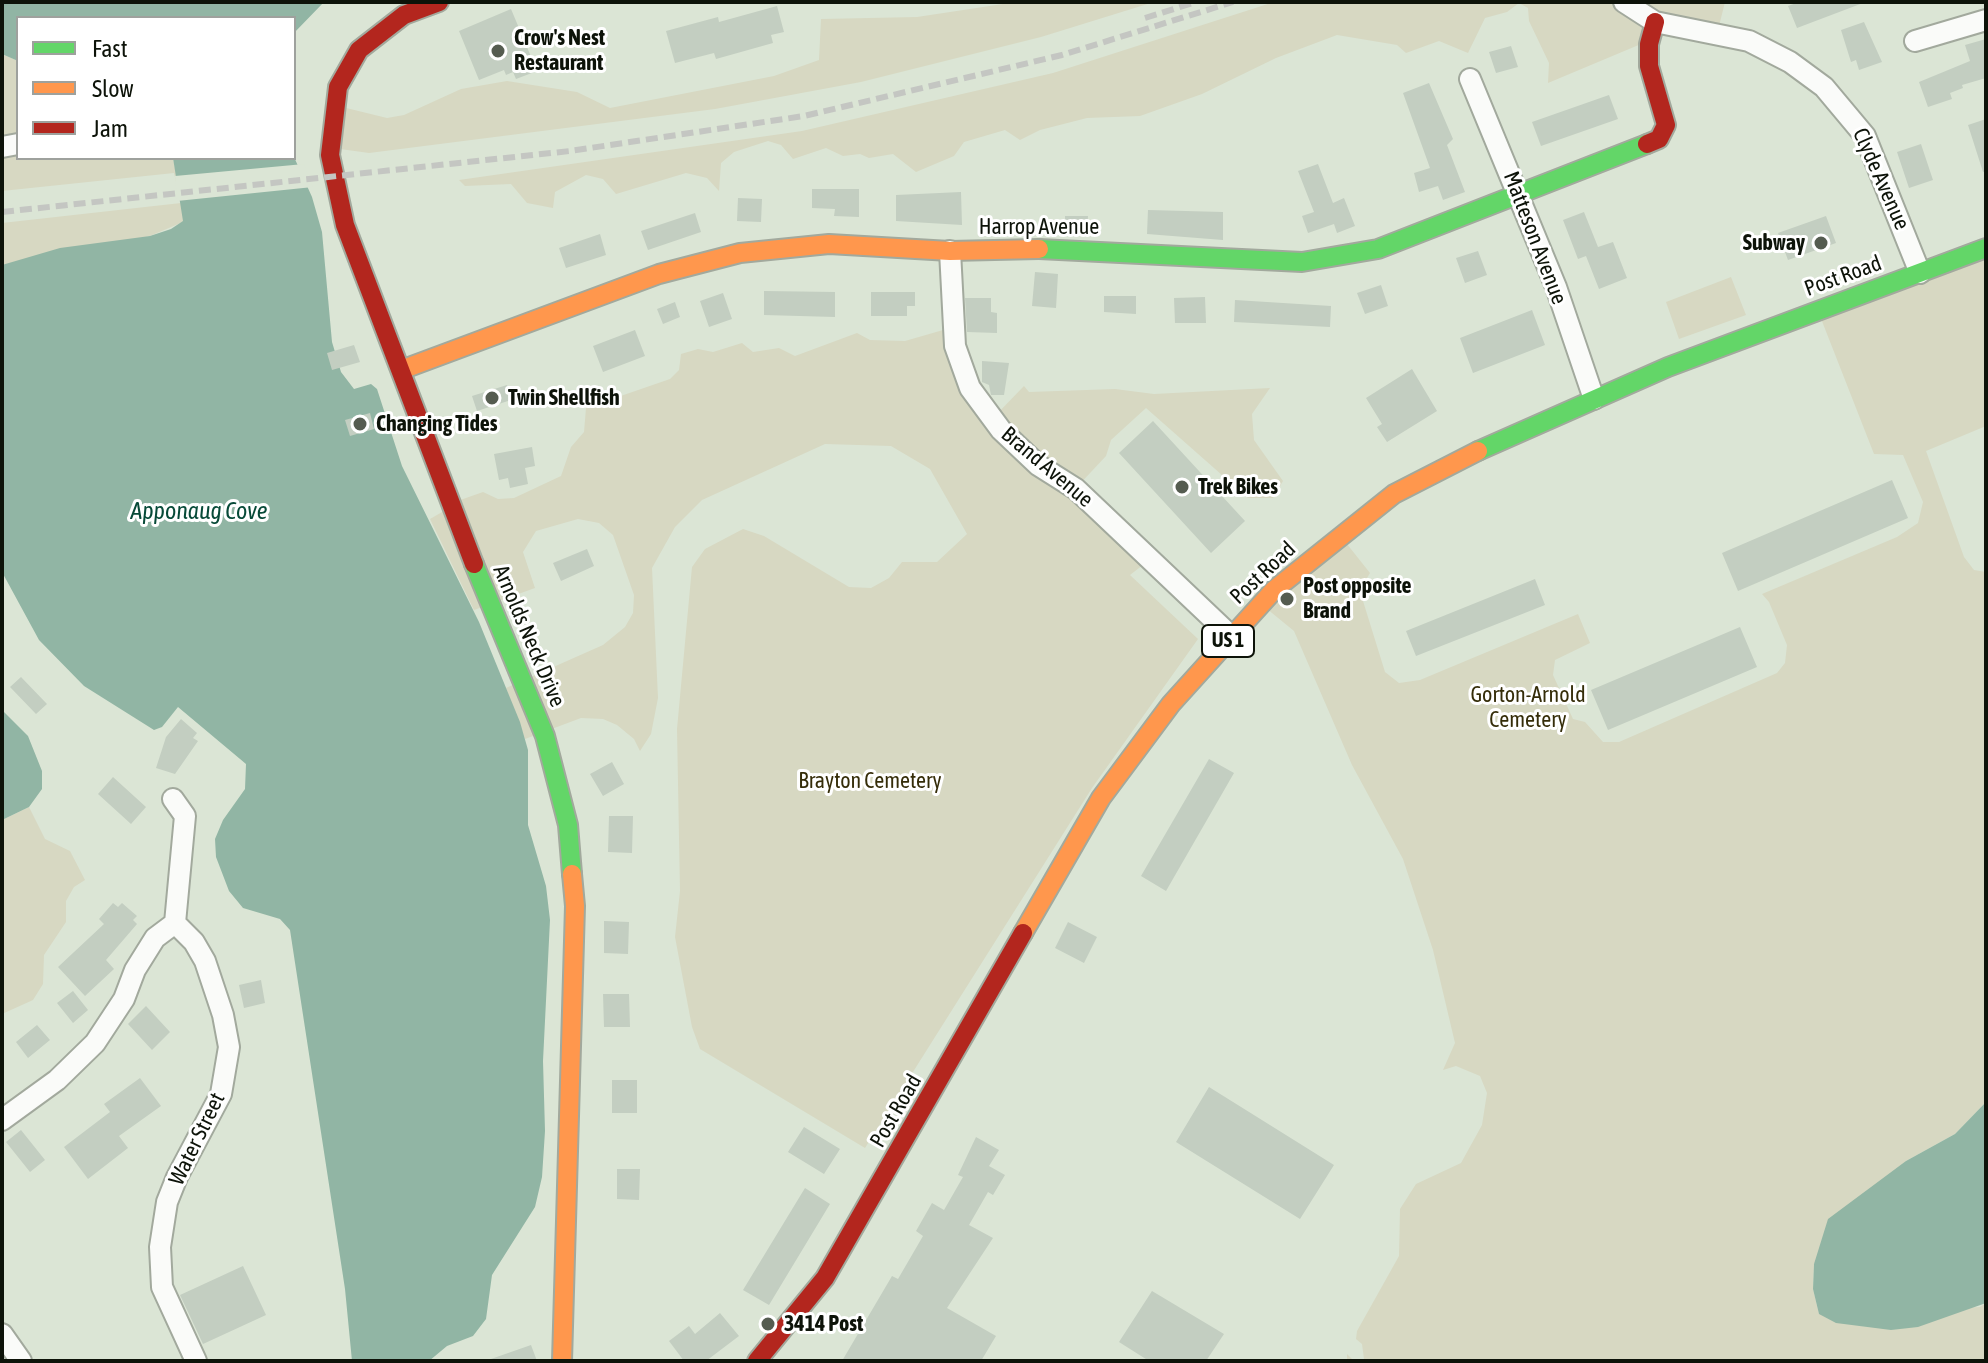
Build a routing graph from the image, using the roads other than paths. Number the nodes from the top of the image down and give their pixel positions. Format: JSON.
{"nodes":[{"id":1,"x":439,"y":2,"type":"edge"},
{"id":2,"x":1624,"y":2,"type":"edge"},
{"id":3,"x":1986,"y":20,"type":"edge"},
{"id":4,"x":1655,"y":22,"type":"junction"},
{"id":5,"x":1915,"y":41,"type":"dead end"},
{"id":6,"x":1470,"y":79,"type":"dead end"},
{"id":7,"x":1520,"y":195,"type":"junction"},
{"id":8,"x":1986,"y":248,"type":"edge"},
{"id":9,"x":950,"y":251,"type":"junction"},
{"id":10,"x":1920,"y":273,"type":"junction"},
{"id":11,"x":401,"y":370,"type":"junction"},
{"id":12,"x":1594,"y":399,"type":"junction"},
{"id":13,"x":1232,"y":637,"type":"junction"},
{"id":14,"x":173,"y":799,"type":"dead end"},
{"id":15,"x":175,"y":923,"type":"junction"},
{"id":16,"x":2,"y":1120,"type":"edge"},
{"id":17,"x":2,"y":1334,"type":"edge"},
{"id":18,"x":21,"y":1361,"type":"edge"},
{"id":19,"x":196,"y":1361,"type":"edge"},
{"id":20,"x":562,"y":1361,"type":"edge"},
{"id":21,"x":757,"y":1361,"type":"edge"}],
"edges":[{"from":1,"to":11,"type":"street","name":"Arnolds Neck Drive"},
{"from":2,"to":4,"type":"street"},
{"from":3,"to":5,"type":"street"},
{"from":4,"to":7,"type":"street","name":"Harrop Avenue"},
{"from":4,"to":10,"type":"street","name":"Clyde Avenue"},
{"from":6,"to":7,"type":"street","name":"Matteson Avenue"},
{"from":7,"to":9,"type":"street","name":"Harrop Avenue"},
{"from":7,"to":12,"type":"street","name":"Matteson Avenue"},
{"from":8,"to":10,"type":"street","name":"Post Road","number":"US 1"},
{"from":9,"to":11,"type":"street","name":"Harrop Avenue"},
{"from":9,"to":13,"type":"street","name":"Brand Avenue"},
{"from":10,"to":12,"type":"street","name":"Post Road","number":"US 1"},
{"from":11,"to":20,"type":"street","name":"Arnolds Neck Drive"},
{"from":12,"to":13,"type":"street","name":"Post Road","number":"US 1"},
{"from":13,"to":21,"type":"street","name":"Post Road","number":"US 1"},
{"from":14,"to":15,"type":"street"},
{"from":15,"to":16,"type":"street"},
{"from":15,"to":19,"type":"street","name":"Water Street"},
{"from":17,"to":18,"type":"street"}]}
